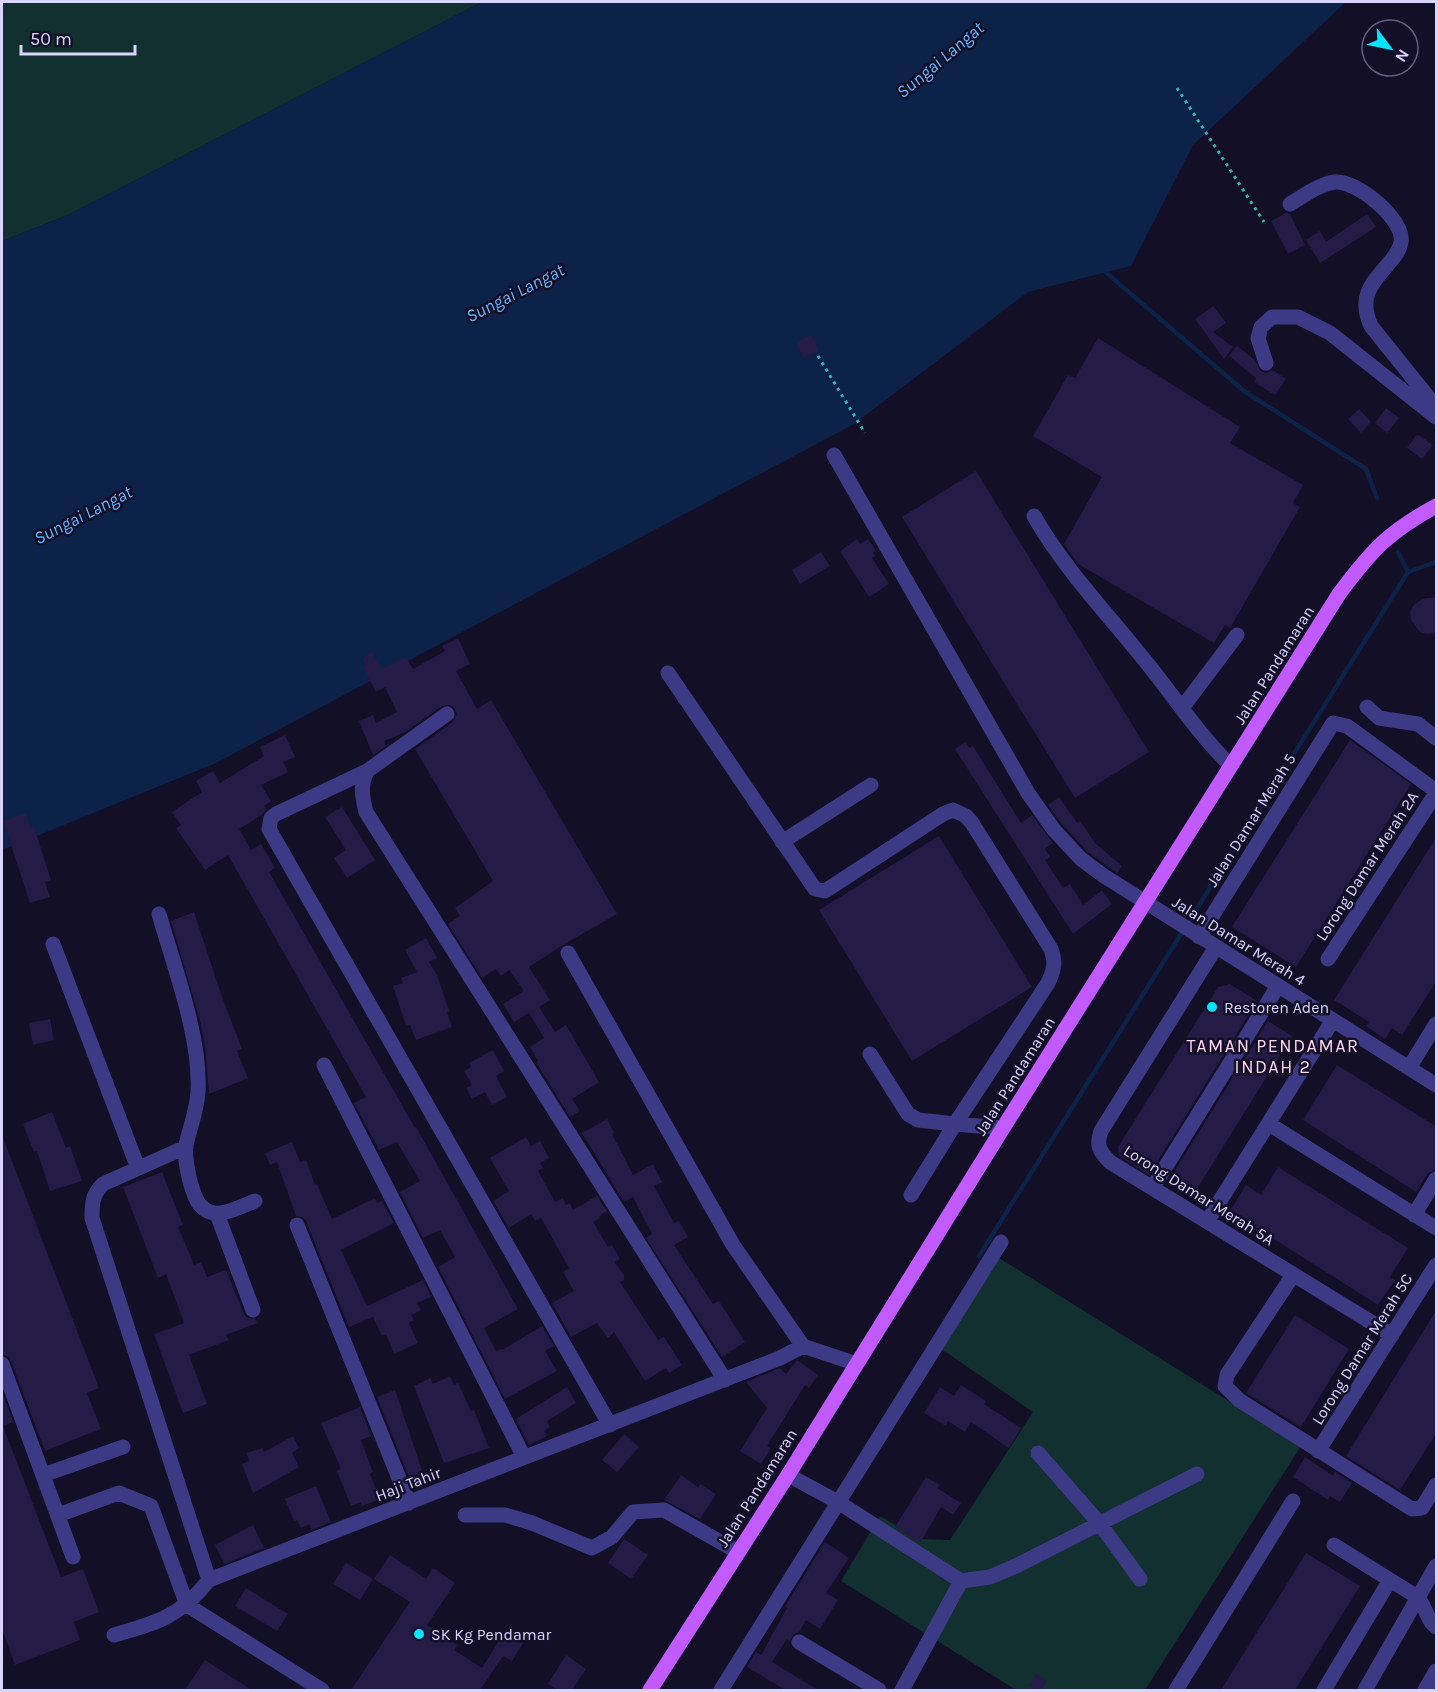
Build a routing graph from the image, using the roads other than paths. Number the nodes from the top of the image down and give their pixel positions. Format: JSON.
{"nodes":[{"id":1,"x":1290,"y":204,"type":"dead end"},
{"id":2,"x":1266,"y":363,"type":"dead end"},
{"id":3,"x":1437,"y":407,"type":"edge"},
{"id":4,"x":1437,"y":417,"type":"edge"},
{"id":5,"x":834,"y":454,"type":"dead end"},
{"id":6,"x":1437,"y":506,"type":"edge"},
{"id":7,"x":1034,"y":516,"type":"dead end"},
{"id":8,"x":1237,"y":635,"type":"dead end"},
{"id":9,"x":668,"y":673,"type":"dead end"},
{"id":10,"x":1367,"y":707,"type":"dead end"},
{"id":11,"x":1182,"y":708,"type":"junction"},
{"id":12,"x":447,"y":714,"type":"dead end"},
{"id":13,"x":1437,"y":738,"type":"edge"},
{"id":14,"x":1231,"y":766,"type":"junction"},
{"id":15,"x":367,"y":771,"type":"junction"},
{"id":16,"x":871,"y":784,"type":"dead end"},
{"id":17,"x":1437,"y":792,"type":"edge"},
{"id":18,"x":782,"y":842,"type":"junction"},
{"id":19,"x":1145,"y":903,"type":"junction"},
{"id":20,"x":159,"y":914,"type":"dead end"},
{"id":21,"x":1189,"y":930,"type":"junction"},
{"id":22,"x":53,"y":944,"type":"dead end"},
{"id":23,"x":1216,"y":947,"type":"junction"},
{"id":24,"x":568,"y":953,"type":"dead end"},
{"id":25,"x":1328,"y":960,"type":"dead end"},
{"id":26,"x":1278,"y":986,"type":"junction"},
{"id":27,"x":1333,"y":1020,"type":"junction"},
{"id":28,"x":1437,"y":1024,"type":"edge"},
{"id":29,"x":870,"y":1054,"type":"dead end"},
{"id":30,"x":324,"y":1065,"type":"dead end"},
{"id":31,"x":1409,"y":1068,"type":"junction"},
{"id":32,"x":1437,"y":1085,"type":"edge"},
{"id":33,"x":954,"y":1124,"type":"junction"},
{"id":34,"x":1269,"y":1124,"type":"junction"},
{"id":35,"x":1003,"y":1128,"type":"junction"},
{"id":36,"x":186,"y":1147,"type":"junction"},
{"id":37,"x":138,"y":1168,"type":"junction"},
{"id":38,"x":1437,"y":1179,"type":"edge"},
{"id":39,"x":1153,"y":1187,"type":"junction"},
{"id":40,"x":911,"y":1195,"type":"dead end"},
{"id":41,"x":255,"y":1201,"type":"dead end"},
{"id":42,"x":217,"y":1215,"type":"junction"},
{"id":43,"x":1414,"y":1215,"type":"junction"},
{"id":44,"x":1208,"y":1220,"type":"junction"},
{"id":45,"x":297,"y":1225,"type":"dead end"},
{"id":46,"x":1437,"y":1228,"type":"edge"},
{"id":47,"x":1001,"y":1242,"type":"dead end"},
{"id":48,"x":1437,"y":1265,"type":"edge"},
{"id":49,"x":1293,"y":1275,"type":"junction"},
{"id":50,"x":253,"y":1310,"type":"dead end"},
{"id":51,"x":1392,"y":1335,"type":"junction"},
{"id":52,"x":803,"y":1346,"type":"junction"},
{"id":53,"x":2,"y":1364,"type":"edge"},
{"id":54,"x":857,"y":1364,"type":"junction"},
{"id":55,"x":725,"y":1380,"type":"junction"},
{"id":56,"x":610,"y":1425,"type":"junction"},
{"id":57,"x":123,"y":1447,"type":"dead end"},
{"id":58,"x":1318,"y":1451,"type":"junction"},
{"id":59,"x":1038,"y":1453,"type":"dead end"},
{"id":60,"x":524,"y":1457,"type":"junction"},
{"id":61,"x":1197,"y":1474,"type":"dead end"},
{"id":62,"x":42,"y":1475,"type":"junction"},
{"id":63,"x":788,"y":1475,"type":"junction"},
{"id":64,"x":1437,"y":1485,"type":"edge"},
{"id":65,"x":838,"y":1502,"type":"junction"},
{"id":66,"x":1293,"y":1502,"type":"dead end"},
{"id":67,"x":409,"y":1503,"type":"junction"},
{"id":68,"x":58,"y":1515,"type":"junction"},
{"id":69,"x":465,"y":1515,"type":"dead end"},
{"id":70,"x":1101,"y":1524,"type":"junction"},
{"id":71,"x":1334,"y":1545,"type":"dead end"},
{"id":72,"x":738,"y":1552,"type":"junction"},
{"id":73,"x":73,"y":1557,"type":"dead end"},
{"id":74,"x":1437,"y":1566,"type":"edge"},
{"id":75,"x":1140,"y":1579,"type":"dead end"},
{"id":76,"x":209,"y":1580,"type":"junction"},
{"id":77,"x":1390,"y":1580,"type":"junction"},
{"id":78,"x":961,"y":1581,"type":"junction"},
{"id":79,"x":1419,"y":1598,"type":"junction"},
{"id":80,"x":187,"y":1605,"type":"junction"},
{"id":81,"x":1437,"y":1627,"type":"edge"},
{"id":82,"x":114,"y":1635,"type":"dead end"},
{"id":83,"x":799,"y":1642,"type":"dead end"},
{"id":84,"x":1437,"y":1671,"type":"edge"},
{"id":85,"x":322,"y":1690,"type":"edge"},
{"id":86,"x":650,"y":1690,"type":"edge"},
{"id":87,"x":721,"y":1690,"type":"edge"},
{"id":88,"x":879,"y":1690,"type":"edge"},
{"id":89,"x":902,"y":1690,"type":"edge"},
{"id":90,"x":1176,"y":1690,"type":"edge"},
{"id":91,"x":1324,"y":1690,"type":"edge"},
{"id":92,"x":1365,"y":1690,"type":"edge"},
{"id":93,"x":1425,"y":1690,"type":"edge"}],
"edges":[{"from":1,"to":3,"type":"street"},
{"from":2,"to":4,"type":"street"},
{"from":5,"to":19,"type":"street","name":"Jalan Damar Merah 4"},
{"from":6,"to":14,"type":"main road","name":"Jalan Pandamaran"},
{"from":7,"to":11,"type":"street"},
{"from":8,"to":11,"type":"street"},
{"from":9,"to":18,"type":"street"},
{"from":10,"to":13,"type":"street"},
{"from":11,"to":14,"type":"street"},
{"from":12,"to":15,"type":"street"},
{"from":14,"to":19,"type":"main road","name":"Jalan Pandamaran"},
{"from":15,"to":55,"type":"street"},
{"from":15,"to":56,"type":"street"},
{"from":16,"to":18,"type":"street"},
{"from":17,"to":21,"type":"street","name":"Jalan Damar Merah 5"},
{"from":17,"to":25,"type":"street","name":"Lorong Damar Merah 2A"},
{"from":18,"to":33,"type":"street"},
{"from":19,"to":21,"type":"street","name":"Jalan Damar Merah 4"},
{"from":19,"to":35,"type":"main road","name":"Jalan Pandamaran"},
{"from":20,"to":36,"type":"street"},
{"from":21,"to":23,"type":"street","name":"Jalan Damar Merah 4"},
{"from":22,"to":37,"type":"street"},
{"from":23,"to":26,"type":"street","name":"Jalan Damar Merah 4"},
{"from":23,"to":39,"type":"street","name":"Lorong Damar Merah 5A"},
{"from":24,"to":52,"type":"street"},
{"from":26,"to":27,"type":"street","name":"Jalan Damar Merah 4"},
{"from":26,"to":39,"type":"street"},
{"from":27,"to":31,"type":"street","name":"Jalan Damar Merah 4"},
{"from":27,"to":34,"type":"street"},
{"from":28,"to":31,"type":"street"},
{"from":29,"to":33,"type":"street"},
{"from":30,"to":60,"type":"street"},
{"from":31,"to":32,"type":"street","name":"Jalan Damar Merah 4"},
{"from":33,"to":35,"type":"street"},
{"from":33,"to":40,"type":"street"},
{"from":34,"to":43,"type":"street"},
{"from":34,"to":44,"type":"street"},
{"from":35,"to":54,"type":"main road","name":"Jalan Pandamaran"},
{"from":36,"to":37,"type":"street"},
{"from":36,"to":42,"type":"street"},
{"from":37,"to":76,"type":"street"},
{"from":38,"to":43,"type":"street"},
{"from":39,"to":44,"type":"street","name":"Lorong Damar Merah 5A"},
{"from":41,"to":42,"type":"street"},
{"from":42,"to":50,"type":"street"},
{"from":43,"to":46,"type":"street"},
{"from":44,"to":49,"type":"street","name":"Lorong Damar Merah 5A"},
{"from":45,"to":67,"type":"street"},
{"from":47,"to":65,"type":"street"},
{"from":48,"to":51,"type":"street","name":"Lorong Damar Merah 5C"},
{"from":49,"to":51,"type":"street","name":"Lorong Damar Merah 5A"},
{"from":49,"to":58,"type":"street"},
{"from":51,"to":58,"type":"street","name":"Lorong Damar Merah 5C"},
{"from":52,"to":54,"type":"street"},
{"from":52,"to":55,"type":"street","name":"Haji Tahir"},
{"from":53,"to":62,"type":"street"},
{"from":54,"to":63,"type":"main road","name":"Jalan Pandamaran"},
{"from":55,"to":56,"type":"street","name":"Haji Tahir"},
{"from":56,"to":60,"type":"street","name":"Haji Tahir"},
{"from":57,"to":62,"type":"street"},
{"from":58,"to":64,"type":"street"},
{"from":59,"to":70,"type":"street"},
{"from":60,"to":67,"type":"street","name":"Haji Tahir"},
{"from":61,"to":70,"type":"street"},
{"from":62,"to":68,"type":"street"},
{"from":63,"to":65,"type":"street"},
{"from":63,"to":72,"type":"main road","name":"Jalan Pandamaran"},
{"from":65,"to":78,"type":"street"},
{"from":65,"to":87,"type":"street"},
{"from":66,"to":90,"type":"street"},
{"from":67,"to":76,"type":"street","name":"Haji Tahir"},
{"from":68,"to":73,"type":"street"},
{"from":68,"to":80,"type":"street"},
{"from":69,"to":72,"type":"street"},
{"from":70,"to":75,"type":"street"},
{"from":70,"to":78,"type":"street"},
{"from":71,"to":77,"type":"street"},
{"from":72,"to":86,"type":"main road","name":"Jalan Pandamaran"},
{"from":74,"to":79,"type":"street"},
{"from":76,"to":80,"type":"street","name":"Haji Tahir"},
{"from":77,"to":79,"type":"street"},
{"from":77,"to":91,"type":"street"},
{"from":78,"to":89,"type":"street"},
{"from":79,"to":81,"type":"street"},
{"from":79,"to":92,"type":"street"},
{"from":80,"to":82,"type":"street","name":"Haji Tahir"},
{"from":80,"to":85,"type":"street"},
{"from":83,"to":88,"type":"street"},
{"from":84,"to":93,"type":"street"}]}
